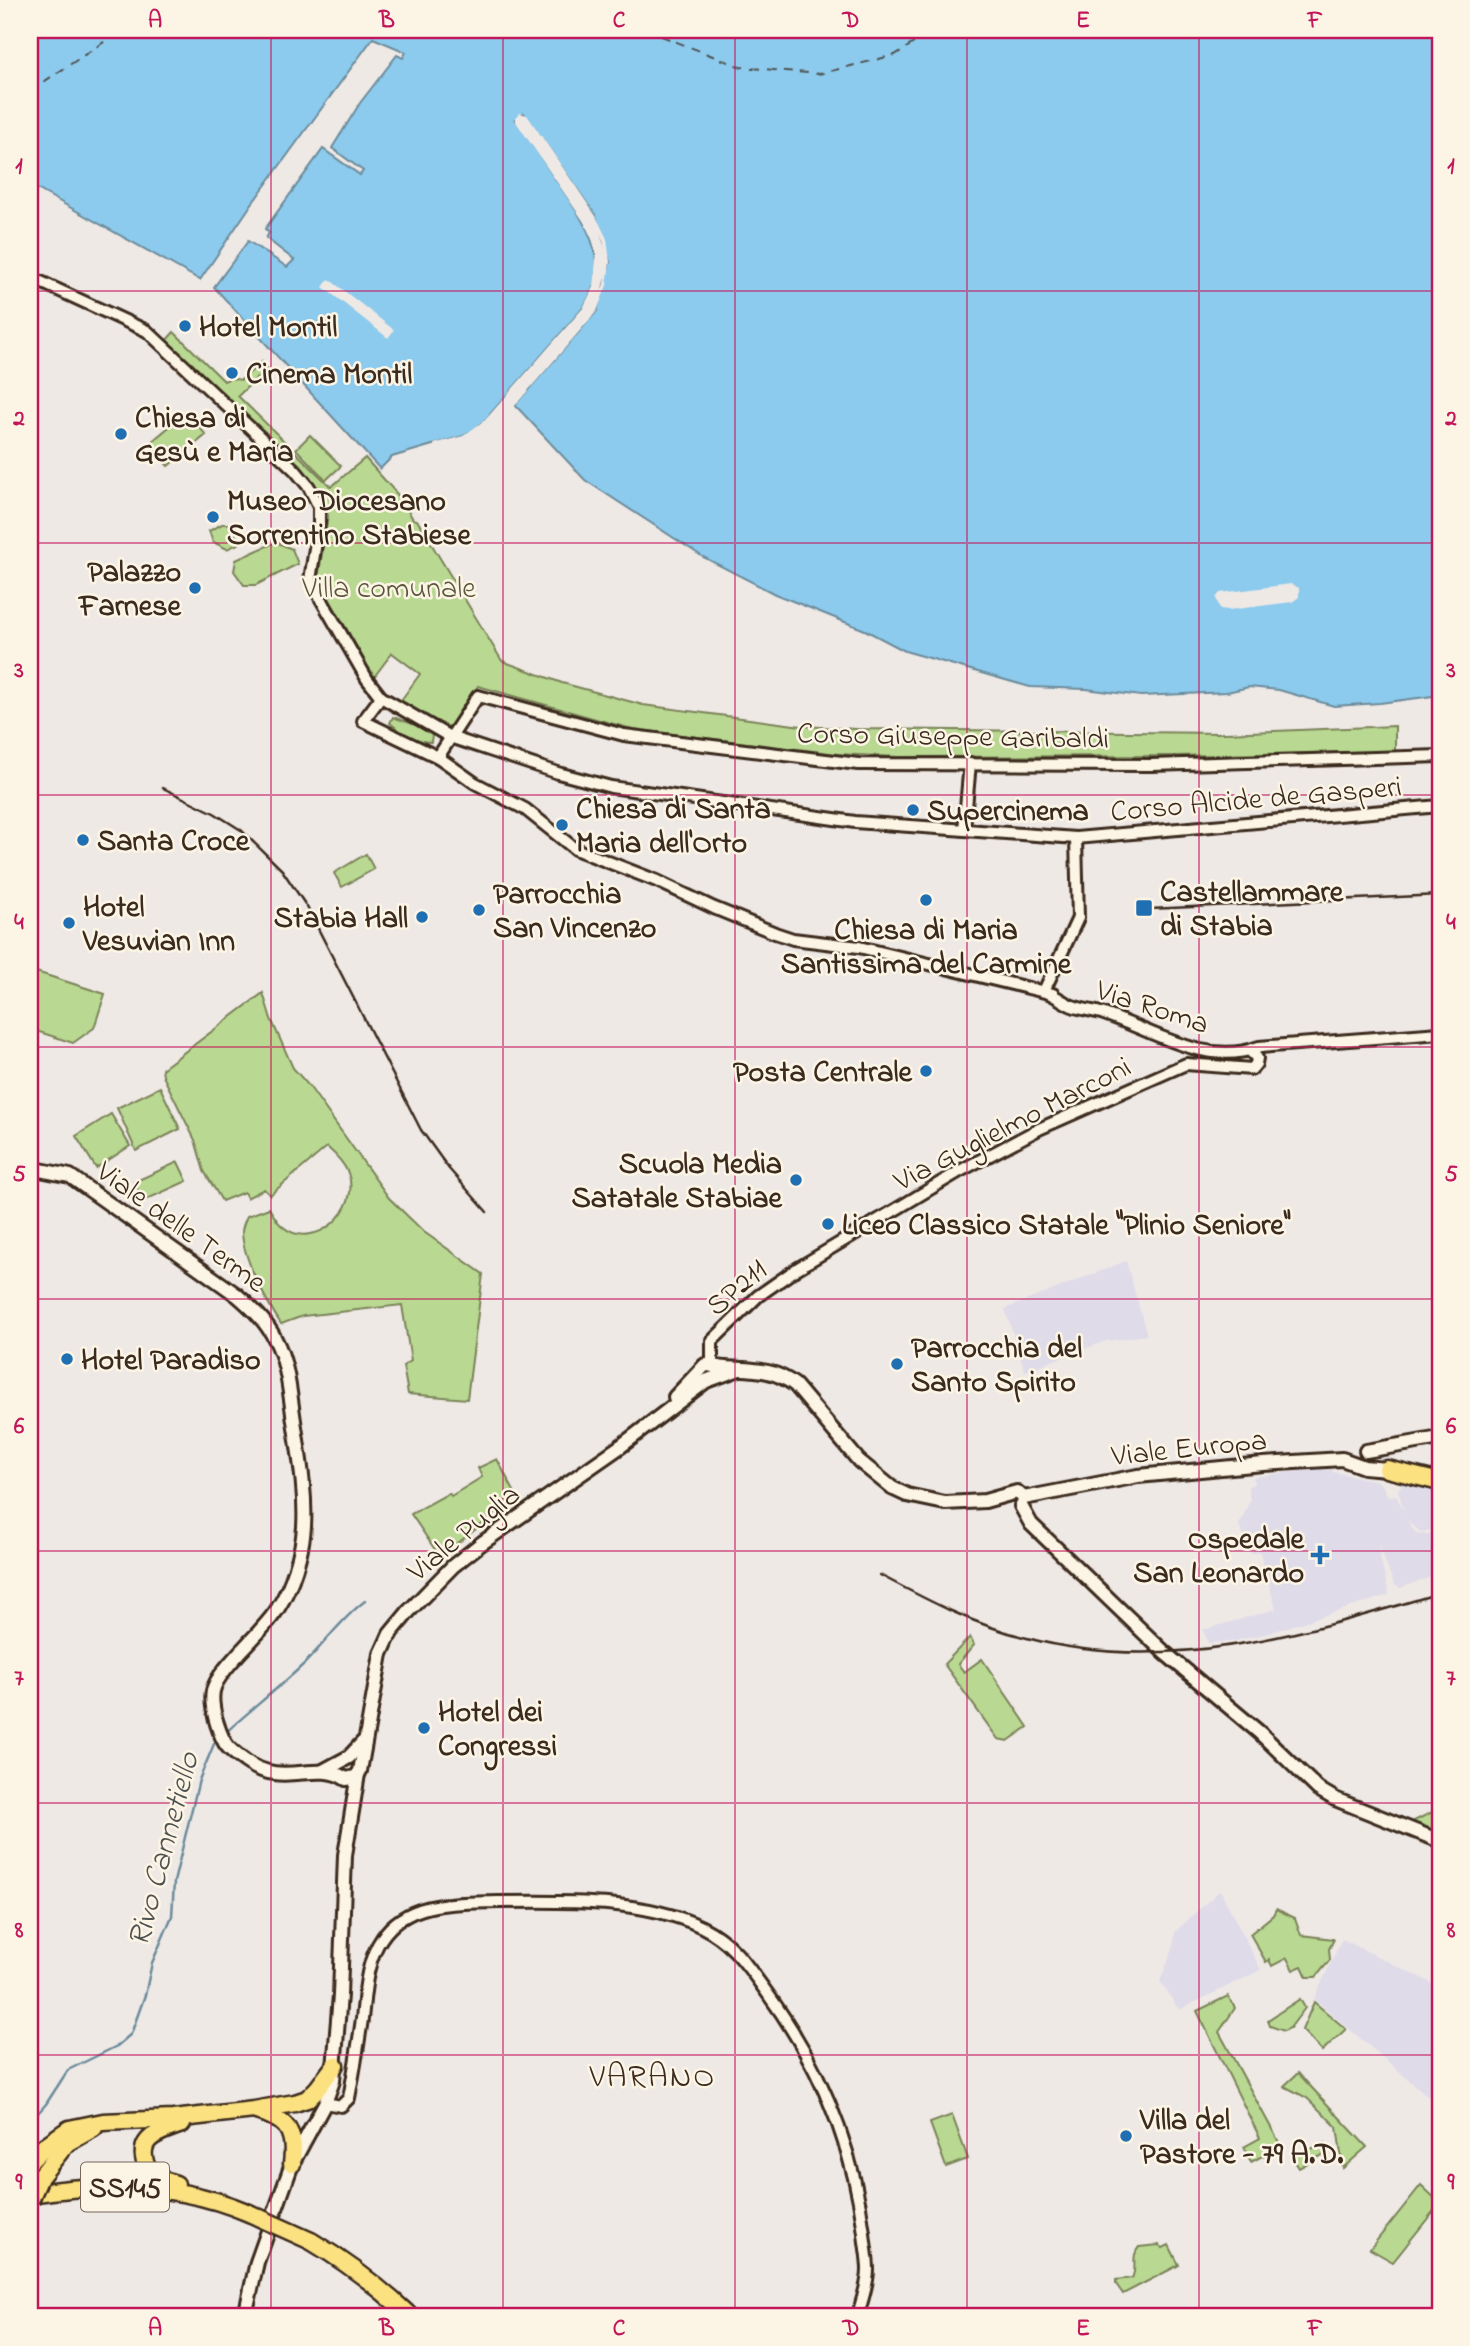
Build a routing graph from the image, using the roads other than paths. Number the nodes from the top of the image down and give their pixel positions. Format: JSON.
{"nodes":[{"id":1,"x":30,"y":277,"type":"edge"},
{"id":2,"x":381,"y":697,"type":"junction"},
{"id":3,"x":450,"y":737,"type":"junction"},
{"id":4,"x":1440,"y":756,"type":"edge"},
{"id":5,"x":438,"y":757,"type":"junction"},
{"id":6,"x":970,"y":763,"type":"junction"},
{"id":7,"x":1440,"y":806,"type":"edge"},
{"id":8,"x":964,"y":830,"type":"junction"},
{"id":9,"x":1076,"y":838,"type":"junction"},
{"id":10,"x":1049,"y":992,"type":"junction"},
{"id":11,"x":1440,"y":1033,"type":"edge"},
{"id":12,"x":1189,"y":1048,"type":"junction"},
{"id":13,"x":1246,"y":1051,"type":"junction"},
{"id":14,"x":1214,"y":1052,"type":"junction"},
{"id":15,"x":1186,"y":1064,"type":"junction"},
{"id":16,"x":1214,"y":1067,"type":"junction"},
{"id":17,"x":1243,"y":1069,"type":"junction"},
{"id":18,"x":30,"y":1168,"type":"edge"},
{"id":19,"x":814,"y":1258,"type":"joint"},
{"id":20,"x":709,"y":1373,"type":"junction"},
{"id":21,"x":1440,"y":1438,"type":"edge"},
{"id":22,"x":1368,"y":1457,"type":"junction"},
{"id":23,"x":1387,"y":1469,"type":"joint"},
{"id":24,"x":1440,"y":1482,"type":"edge"},
{"id":25,"x":1016,"y":1501,"type":"junction"},
{"id":26,"x":363,"y":1742,"type":"junction"},
{"id":27,"x":345,"y":1759,"type":"junction"},
{"id":28,"x":323,"y":1770,"type":"junction"},
{"id":29,"x":352,"y":1774,"type":"junction"},
{"id":30,"x":1440,"y":1841,"type":"edge"},
{"id":31,"x":335,"y":2065,"type":"junction"},
{"id":32,"x":325,"y":2103,"type":"junction"},
{"id":33,"x":254,"y":2110,"type":"junction"},
{"id":34,"x":209,"y":2115,"type":"junction"},
{"id":35,"x":150,"y":2120,"type":"junction"},
{"id":36,"x":30,"y":2161,"type":"edge"},
{"id":37,"x":292,"y":2164,"type":"junction"},
{"id":38,"x":30,"y":2194,"type":"edge"},
{"id":39,"x":30,"y":2200,"type":"edge"},
{"id":40,"x":220,"y":2200,"type":"junction"},
{"id":41,"x":245,"y":2316,"type":"edge"},
{"id":42,"x":410,"y":2316,"type":"edge"},
{"id":43,"x":858,"y":2316,"type":"edge"}],
"edges":[{"from":1,"to":2,"type":"street"},
{"from":2,"to":3,"type":"street","name":"Corso Alcide de Gasperi"},
{"from":2,"to":5,"type":"street","name":"Via Roma"},
{"from":3,"to":5,"type":"street"},
{"from":3,"to":6,"type":"street","name":"Corso Giuseppe Garibaldi"},
{"from":3,"to":8,"type":"street","name":"Corso Alcide de Gasperi"},
{"from":4,"to":6,"type":"street","name":"Corso Giuseppe Garibaldi"},
{"from":5,"to":10,"type":"street","name":"Via Roma"},
{"from":6,"to":8,"type":"street"},
{"from":7,"to":9,"type":"street","name":"Corso Alcide de Gasperi"},
{"from":8,"to":9,"type":"street","name":"Corso Alcide de Gasperi"},
{"from":9,"to":10,"type":"street"},
{"from":10,"to":12,"type":"street","name":"Via Roma"},
{"from":11,"to":13,"type":"street","name":"Via Roma"},
{"from":12,"to":14,"type":"street","name":"Via Roma"},
{"from":12,"to":15,"type":"street"},
{"from":13,"to":14,"type":"street","name":"Via Roma"},
{"from":13,"to":17,"type":"street"},
{"from":13,"to":17,"type":"street"},
{"from":14,"to":16,"type":"street"},
{"from":15,"to":16,"type":"street","name":"Via Guglielmo Marconi"},
{"from":15,"to":19,"type":"street","name":"Via Guglielmo Marconi"},
{"from":16,"to":17,"type":"street","name":"Via Guglielmo Marconi"},
{"from":18,"to":28,"type":"main road","name":"Viale delle Terme"},
{"from":19,"to":20,"type":"street","name":"SP211"},
{"from":20,"to":25,"type":"main road","name":"Viale Europa"},
{"from":20,"to":26,"type":"main road","name":"Viale Puglia"},
{"from":21,"to":22,"type":"main road"},
{"from":22,"to":23,"type":"main road"},
{"from":22,"to":25,"type":"main road","name":"Viale Europa"},
{"from":23,"to":24,"type":"highway"},
{"from":25,"to":30,"type":"main road"},
{"from":26,"to":27,"type":"main road"},
{"from":26,"to":29,"type":"main road","name":"Viale Puglia"},
{"from":27,"to":28,"type":"main road"},
{"from":27,"to":29,"type":"main road"},
{"from":27,"to":29,"type":"main road"},
{"from":28,"to":29,"type":"main road","name":"Viale delle Terme"},
{"from":29,"to":31,"type":"main road"},
{"from":31,"to":32,"type":"main road"},
{"from":31,"to":33,"type":"highway"},
{"from":32,"to":37,"type":"main road"},
{"from":32,"to":43,"type":"street"},
{"from":33,"to":34,"type":"highway"},
{"from":33,"to":37,"type":"highway"},
{"from":34,"to":35,"type":"highway"},
{"from":34,"to":40,"type":"highway"},
{"from":35,"to":36,"type":"highway"},
{"from":35,"to":39,"type":"highway","bridge":true},
{"from":37,"to":41,"type":"main road"},
{"from":38,"to":40,"type":"highway","number":"SS145"},
{"from":40,"to":42,"type":"highway","number":"SS145","bridge":true}]}
